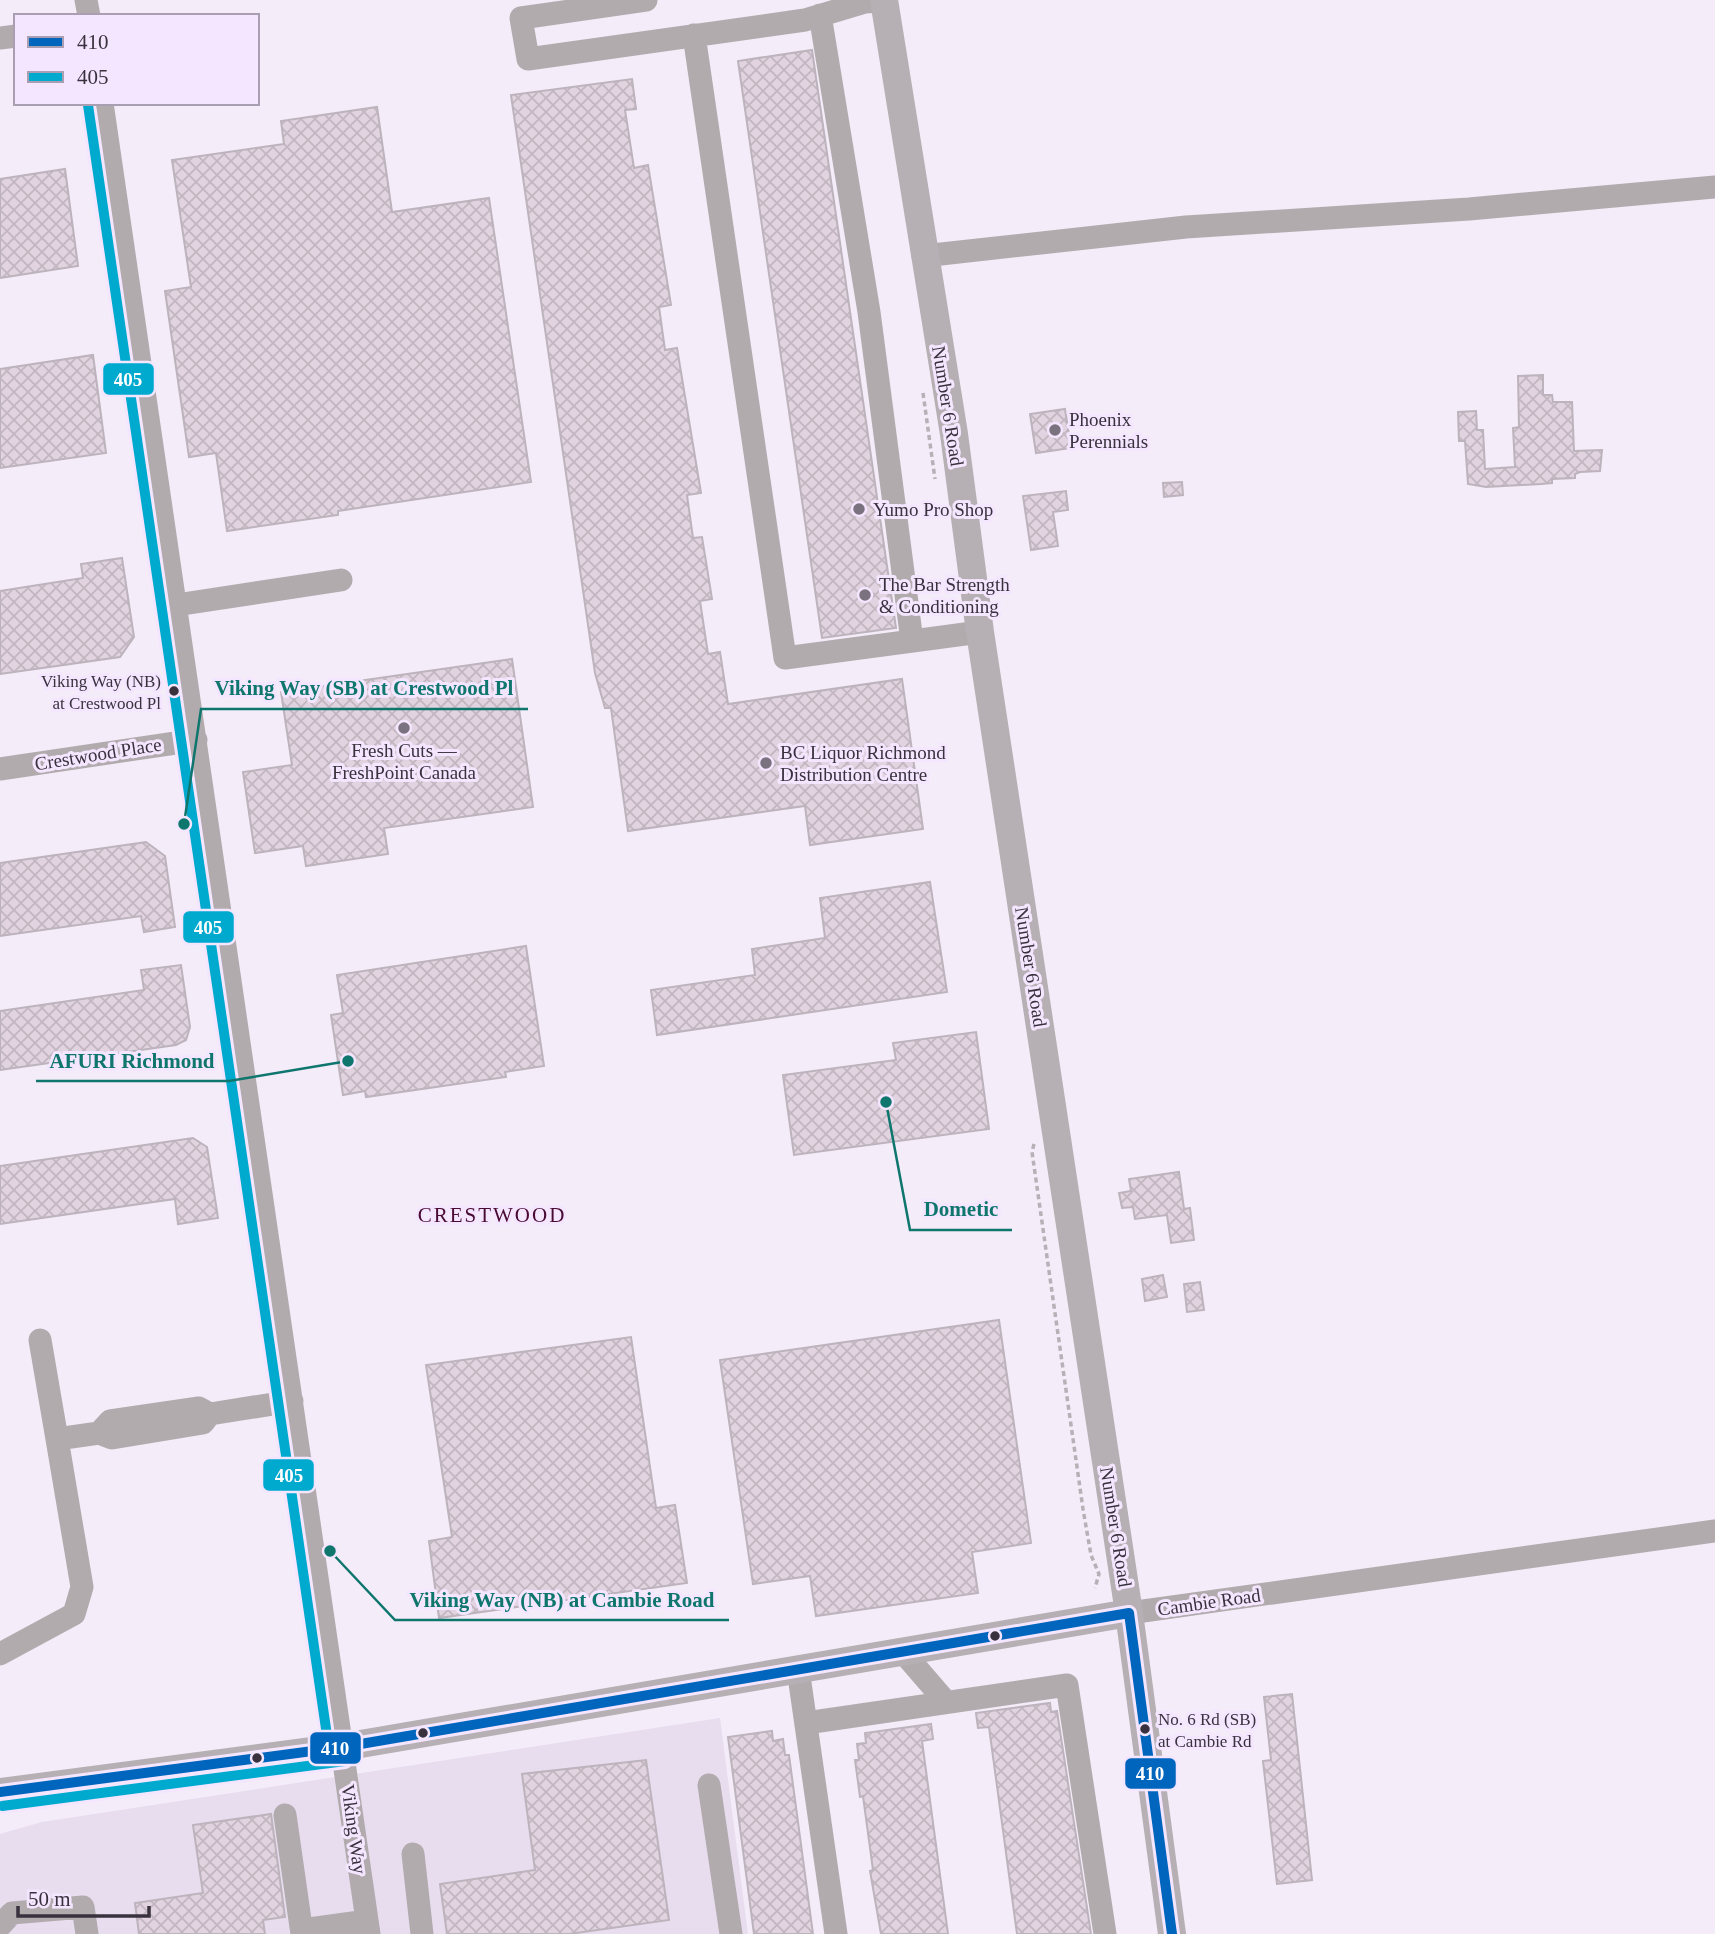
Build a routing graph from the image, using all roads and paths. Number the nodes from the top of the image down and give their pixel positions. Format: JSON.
{"nodes":[{"id":1,"x":646,"y":0,"type":"edge"},
{"id":2,"x":884,"y":0,"type":"edge"},
{"id":3,"x":809,"y":12,"type":"edge"},
{"id":4,"x":694,"y":35,"type":"junction"},
{"id":5,"x":102,"y":105,"type":"edge"},
{"id":6,"x":1715,"y":187,"type":"edge"},
{"id":7,"x":923,"y":256,"type":"junction"},
{"id":8,"x":341,"y":580,"type":"dead end"},
{"id":9,"x":176,"y":606,"type":"junction"},
{"id":10,"x":980,"y":632,"type":"junction"},
{"id":11,"x":912,"y":641,"type":"junction"},
{"id":12,"x":196,"y":740,"type":"junction"},
{"id":13,"x":0,"y":769,"type":"edge"},
{"id":14,"x":1032,"y":1152,"type":"dead end"},
{"id":15,"x":40,"y":1340,"type":"dead end"},
{"id":16,"x":292,"y":1401,"type":"junction"},
{"id":17,"x":57,"y":1439,"type":"junction"},
{"id":18,"x":1715,"y":1531,"type":"edge"},
{"id":19,"x":1094,"y":1588,"type":"dead end"},
{"id":20,"x":1129,"y":1613,"type":"junction"},
{"id":21,"x":902,"y":1651,"type":"junction"},
{"id":22,"x":0,"y":1654,"type":"edge"},
{"id":23,"x":798,"y":1669,"type":"junction"},
{"id":24,"x":946,"y":1702,"type":"junction"},
{"id":25,"x":806,"y":1723,"type":"junction"},
{"id":26,"x":343,"y":1746,"type":"junction"},
{"id":27,"x":709,"y":1785,"type":"dead end"},
{"id":28,"x":0,"y":1792,"type":"edge"},
{"id":29,"x":285,"y":1815,"type":"dead end"},
{"id":30,"x":413,"y":1854,"type":"dead end"},
{"id":31,"x":0,"y":1926,"type":"edge"},
{"id":32,"x":368,"y":1927,"type":"edge"},
{"id":33,"x":302,"y":1932,"type":"edge"},
{"id":34,"x":86,"y":1934,"type":"edge"},
{"id":35,"x":422,"y":1934,"type":"edge"},
{"id":36,"x":731,"y":1934,"type":"edge"},
{"id":37,"x":836,"y":1934,"type":"edge"},
{"id":38,"x":1105,"y":1934,"type":"edge"},
{"id":39,"x":1172,"y":1934,"type":"edge"}],
"edges":[{"from":1,"to":4,"type":"street"},
{"from":2,"to":3,"type":"street"},
{"from":2,"to":7,"type":"main road","name":"Number 6 Road"},
{"from":3,"to":4,"type":"street"},
{"from":3,"to":11,"type":"street"},
{"from":4,"to":11,"type":"street"},
{"from":5,"to":9,"type":"street","name":"Viking Way"},
{"from":6,"to":7,"type":"street"},
{"from":7,"to":10,"type":"main road","name":"Number 6 Road"},
{"from":8,"to":9,"type":"street"},
{"from":9,"to":12,"type":"street","name":"Viking Way"},
{"from":10,"to":11,"type":"street"},
{"from":10,"to":20,"type":"main road","name":"Number 6 Road"},
{"from":12,"to":13,"type":"street","name":"Crestwood Place"},
{"from":12,"to":16,"type":"street","name":"Viking Way"},
{"from":14,"to":19,"type":"path"},
{"from":15,"to":17,"type":"street"},
{"from":16,"to":17,"type":"street"},
{"from":16,"to":26,"type":"street","name":"Viking Way"},
{"from":17,"to":22,"type":"street"},
{"from":18,"to":20,"type":"street","name":"Cambie Road"},
{"from":20,"to":21,"type":"main road","name":"Cambie Road"},
{"from":20,"to":39,"type":"main road","name":"Number 6 Road"},
{"from":21,"to":23,"type":"main road","name":"Cambie Road"},
{"from":21,"to":24,"type":"street"},
{"from":23,"to":25,"type":"street"},
{"from":23,"to":26,"type":"main road","name":"Cambie Road"},
{"from":24,"to":25,"type":"street"},
{"from":24,"to":38,"type":"street"},
{"from":25,"to":37,"type":"street"},
{"from":26,"to":28,"type":"main road","name":"Cambie Road"},
{"from":26,"to":32,"type":"street","name":"Viking Way"},
{"from":27,"to":36,"type":"street"},
{"from":29,"to":33,"type":"street"},
{"from":30,"to":35,"type":"street"},
{"from":31,"to":34,"type":"street"},
{"from":32,"to":33,"type":"street"}]}
